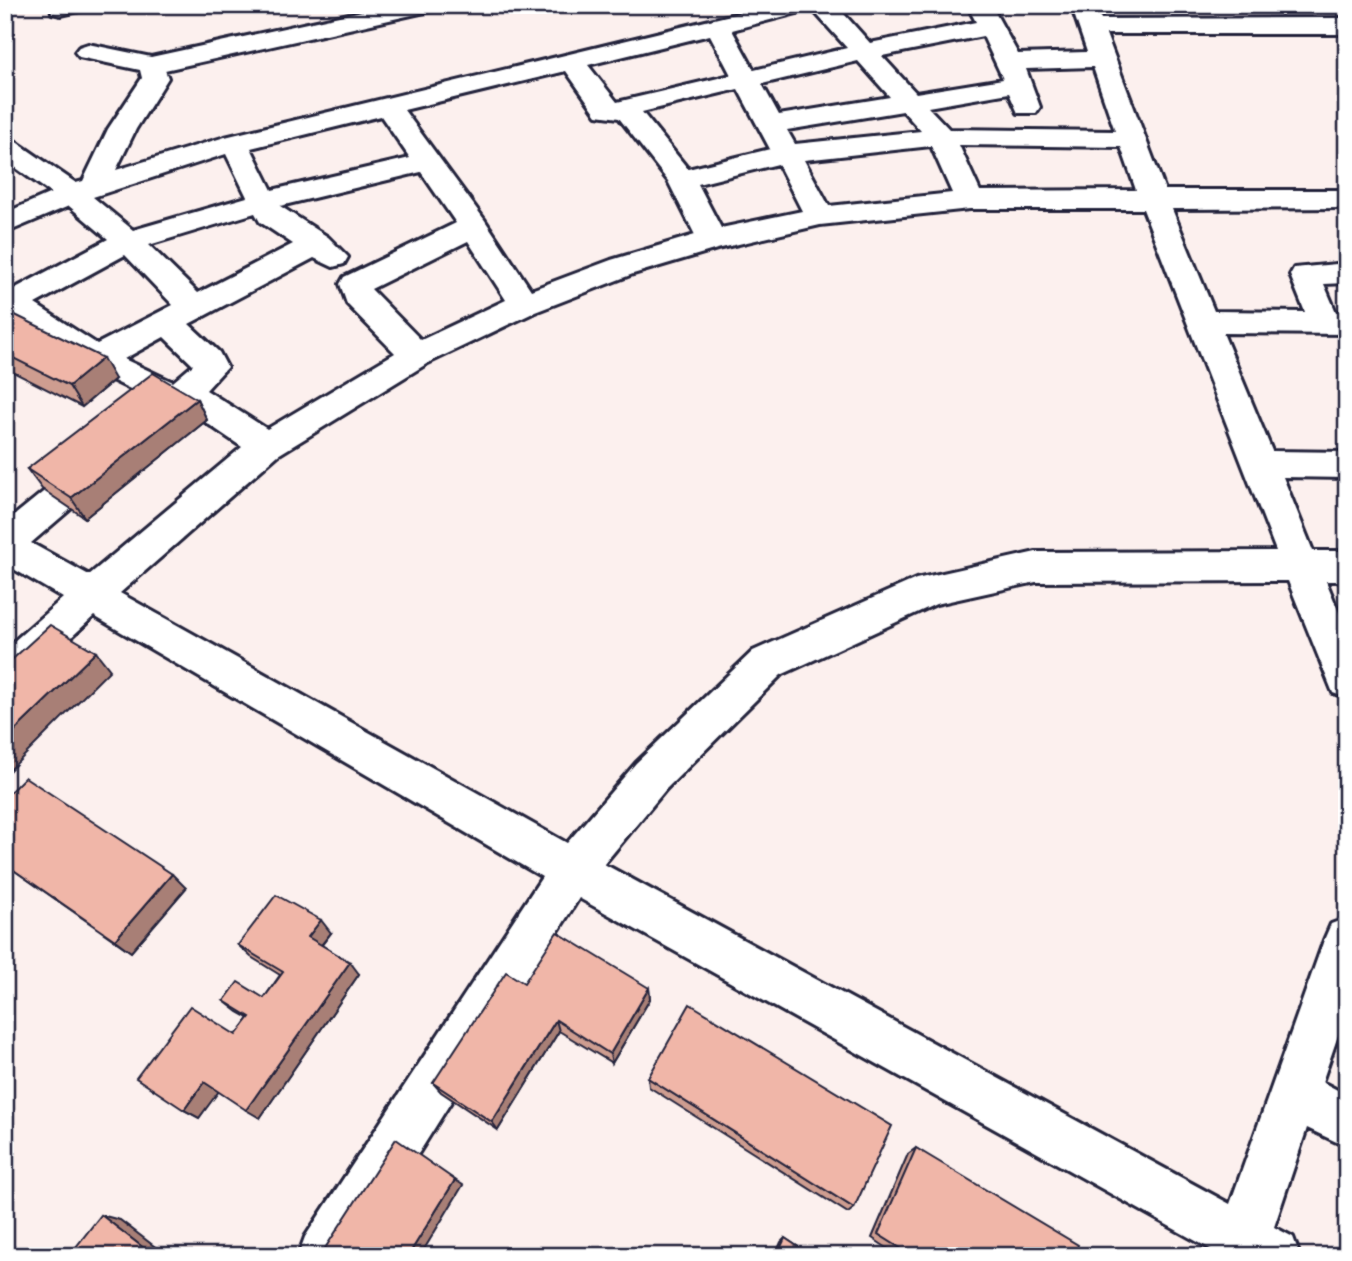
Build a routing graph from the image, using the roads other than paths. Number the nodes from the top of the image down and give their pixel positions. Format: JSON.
{"nodes":[{"id":1,"x":425,"y":5,"type":"edge"},
{"id":2,"x":803,"y":5,"type":"edge"},
{"id":3,"x":822,"y":5,"type":"edge"},
{"id":4,"x":984,"y":16,"type":"edge"},
{"id":5,"x":1087,"y":16,"type":"edge"},
{"id":6,"x":717,"y":25,"type":"junction"},
{"id":7,"x":1347,"y":26,"type":"edge"},
{"id":8,"x":88,"y":52,"type":"dead end"},
{"id":9,"x":862,"y":52,"type":"junction"},
{"id":10,"x":1102,"y":59,"type":"junction"},
{"id":11,"x":571,"y":60,"type":"junction"},
{"id":12,"x":151,"y":65,"type":"junction"},
{"id":13,"x":1014,"y":73,"type":"junction"},
{"id":14,"x":748,"y":81,"type":"junction"},
{"id":15,"x":912,"y":102,"type":"junction"},
{"id":16,"x":387,"y":106,"type":"junction"},
{"id":17,"x":625,"y":108,"type":"junction"},
{"id":18,"x":856,"y":111,"type":"junction"},
{"id":19,"x":772,"y":124,"type":"junction"},
{"id":20,"x":941,"y":137,"type":"junction"},
{"id":21,"x":1039,"y":138,"type":"junction"},
{"id":22,"x":1131,"y":139,"type":"junction"},
{"id":23,"x":235,"y":143,"type":"junction"},
{"id":24,"x":876,"y":143,"type":"junction"},
{"id":25,"x":5,"y":147,"type":"edge"},
{"id":26,"x":788,"y":153,"type":"junction"},
{"id":27,"x":428,"y":162,"type":"junction"},
{"id":28,"x":681,"y":178,"type":"junction"},
{"id":29,"x":83,"y":191,"type":"junction"},
{"id":30,"x":1347,"y":199,"type":"edge"},
{"id":31,"x":970,"y":200,"type":"junction"},
{"id":32,"x":264,"y":201,"type":"junction"},
{"id":33,"x":1154,"y":201,"type":"junction"},
{"id":34,"x":820,"y":216,"type":"junction"},
{"id":35,"x":5,"y":224,"type":"edge"},
{"id":36,"x":474,"y":226,"type":"junction"},
{"id":37,"x":712,"y":240,"type":"junction"},
{"id":38,"x":128,"y":241,"type":"junction"},
{"id":39,"x":317,"y":244,"type":"junction"},
{"id":40,"x":1347,"y":273,"type":"edge"},
{"id":41,"x":363,"y":279,"type":"junction"},
{"id":42,"x":524,"y":304,"type":"junction"},
{"id":43,"x":10,"y":308,"type":"edge"},
{"id":44,"x":180,"y":315,"type":"junction"},
{"id":45,"x":1203,"y":322,"type":"junction"},
{"id":46,"x":1336,"y":323,"type":"edge"},
{"id":47,"x":418,"y":355,"type":"junction"},
{"id":48,"x":96,"y":359,"type":"junction"},
{"id":49,"x":182,"y":395,"type":"junction"},
{"id":50,"x":265,"y":446,"type":"junction"},
{"id":51,"x":1260,"y":464,"type":"junction"},
{"id":52,"x":1347,"y":465,"type":"edge"},
{"id":53,"x":5,"y":545,"type":"edge"},
{"id":54,"x":1347,"y":566,"type":"edge"},
{"id":55,"x":1301,"y":567,"type":"junction"},
{"id":56,"x":93,"y":594,"type":"junction"},
{"id":57,"x":1344,"y":667,"type":"edge"},
{"id":58,"x":5,"y":674,"type":"edge"},
{"id":59,"x":572,"y":870,"type":"junction"},
{"id":60,"x":1347,"y":940,"type":"edge"},
{"id":61,"x":1294,"y":1094,"type":"junction"},
{"id":62,"x":1347,"y":1122,"type":"edge"},
{"id":63,"x":1251,"y":1250,"type":"edge"},
{"id":64,"x":324,"y":1256,"type":"edge"}],
"edges":[{"from":1,"to":12,"type":"street"},
{"from":2,"to":6,"type":"street"},
{"from":3,"to":9,"type":"street"},
{"from":4,"to":9,"type":"street"},
{"from":4,"to":13,"type":"street"},
{"from":5,"to":7,"type":"street"},
{"from":5,"to":10,"type":"street"},
{"from":6,"to":11,"type":"street"},
{"from":6,"to":14,"type":"street"},
{"from":8,"to":12,"type":"street"},
{"from":9,"to":14,"type":"street"},
{"from":9,"to":15,"type":"street"},
{"from":10,"to":13,"type":"street"},
{"from":10,"to":22,"type":"street"},
{"from":11,"to":16,"type":"street"},
{"from":11,"to":17,"type":"street"},
{"from":12,"to":29,"type":"street"},
{"from":13,"to":15,"type":"street"},
{"from":13,"to":21,"type":"street"},
{"from":14,"to":17,"type":"street"},
{"from":14,"to":19,"type":"street"},
{"from":15,"to":18,"type":"street"},
{"from":15,"to":20,"type":"street"},
{"from":16,"to":23,"type":"street"},
{"from":16,"to":27,"type":"street"},
{"from":17,"to":28,"type":"street"},
{"from":18,"to":19,"type":"street"},
{"from":18,"to":24,"type":"street"},
{"from":19,"to":26,"type":"street"},
{"from":20,"to":21,"type":"street"},
{"from":20,"to":24,"type":"street"},
{"from":20,"to":31,"type":"street"},
{"from":21,"to":22,"type":"street"},
{"from":22,"to":33,"type":"street"},
{"from":23,"to":29,"type":"street"},
{"from":23,"to":32,"type":"street"},
{"from":24,"to":26,"type":"street"},
{"from":25,"to":29,"type":"street"},
{"from":26,"to":28,"type":"street"},
{"from":26,"to":34,"type":"street"},
{"from":27,"to":32,"type":"street"},
{"from":27,"to":36,"type":"street"},
{"from":28,"to":37,"type":"street"},
{"from":29,"to":35,"type":"street"},
{"from":29,"to":38,"type":"street"},
{"from":30,"to":33,"type":"street"},
{"from":31,"to":33,"type":"street"},
{"from":31,"to":34,"type":"street"},
{"from":32,"to":38,"type":"street"},
{"from":32,"to":39,"type":"street"},
{"from":33,"to":45,"type":"street"},
{"from":34,"to":37,"type":"street"},
{"from":36,"to":41,"type":"street"},
{"from":36,"to":42,"type":"street"},
{"from":37,"to":42,"type":"street"},
{"from":38,"to":43,"type":"street"},
{"from":38,"to":44,"type":"street"},
{"from":39,"to":41,"type":"street"},
{"from":39,"to":44,"type":"street"},
{"from":40,"to":46,"type":"street"},
{"from":41,"to":47,"type":"street"},
{"from":42,"to":47,"type":"street"},
{"from":43,"to":48,"type":"street"},
{"from":44,"to":48,"type":"street"},
{"from":44,"to":49,"type":"street"},
{"from":45,"to":46,"type":"street"},
{"from":45,"to":51,"type":"street"},
{"from":47,"to":50,"type":"street"},
{"from":48,"to":49,"type":"street"},
{"from":49,"to":50,"type":"street"},
{"from":49,"to":53,"type":"street"},
{"from":50,"to":56,"type":"street"},
{"from":51,"to":52,"type":"street"},
{"from":51,"to":55,"type":"street"},
{"from":53,"to":56,"type":"street"},
{"from":54,"to":55,"type":"street"},
{"from":55,"to":57,"type":"street"},
{"from":55,"to":59,"type":"street"},
{"from":56,"to":58,"type":"street"},
{"from":56,"to":59,"type":"street"},
{"from":59,"to":63,"type":"street"},
{"from":59,"to":64,"type":"street"},
{"from":60,"to":61,"type":"street"},
{"from":61,"to":62,"type":"street"},
{"from":61,"to":63,"type":"street"}]}
